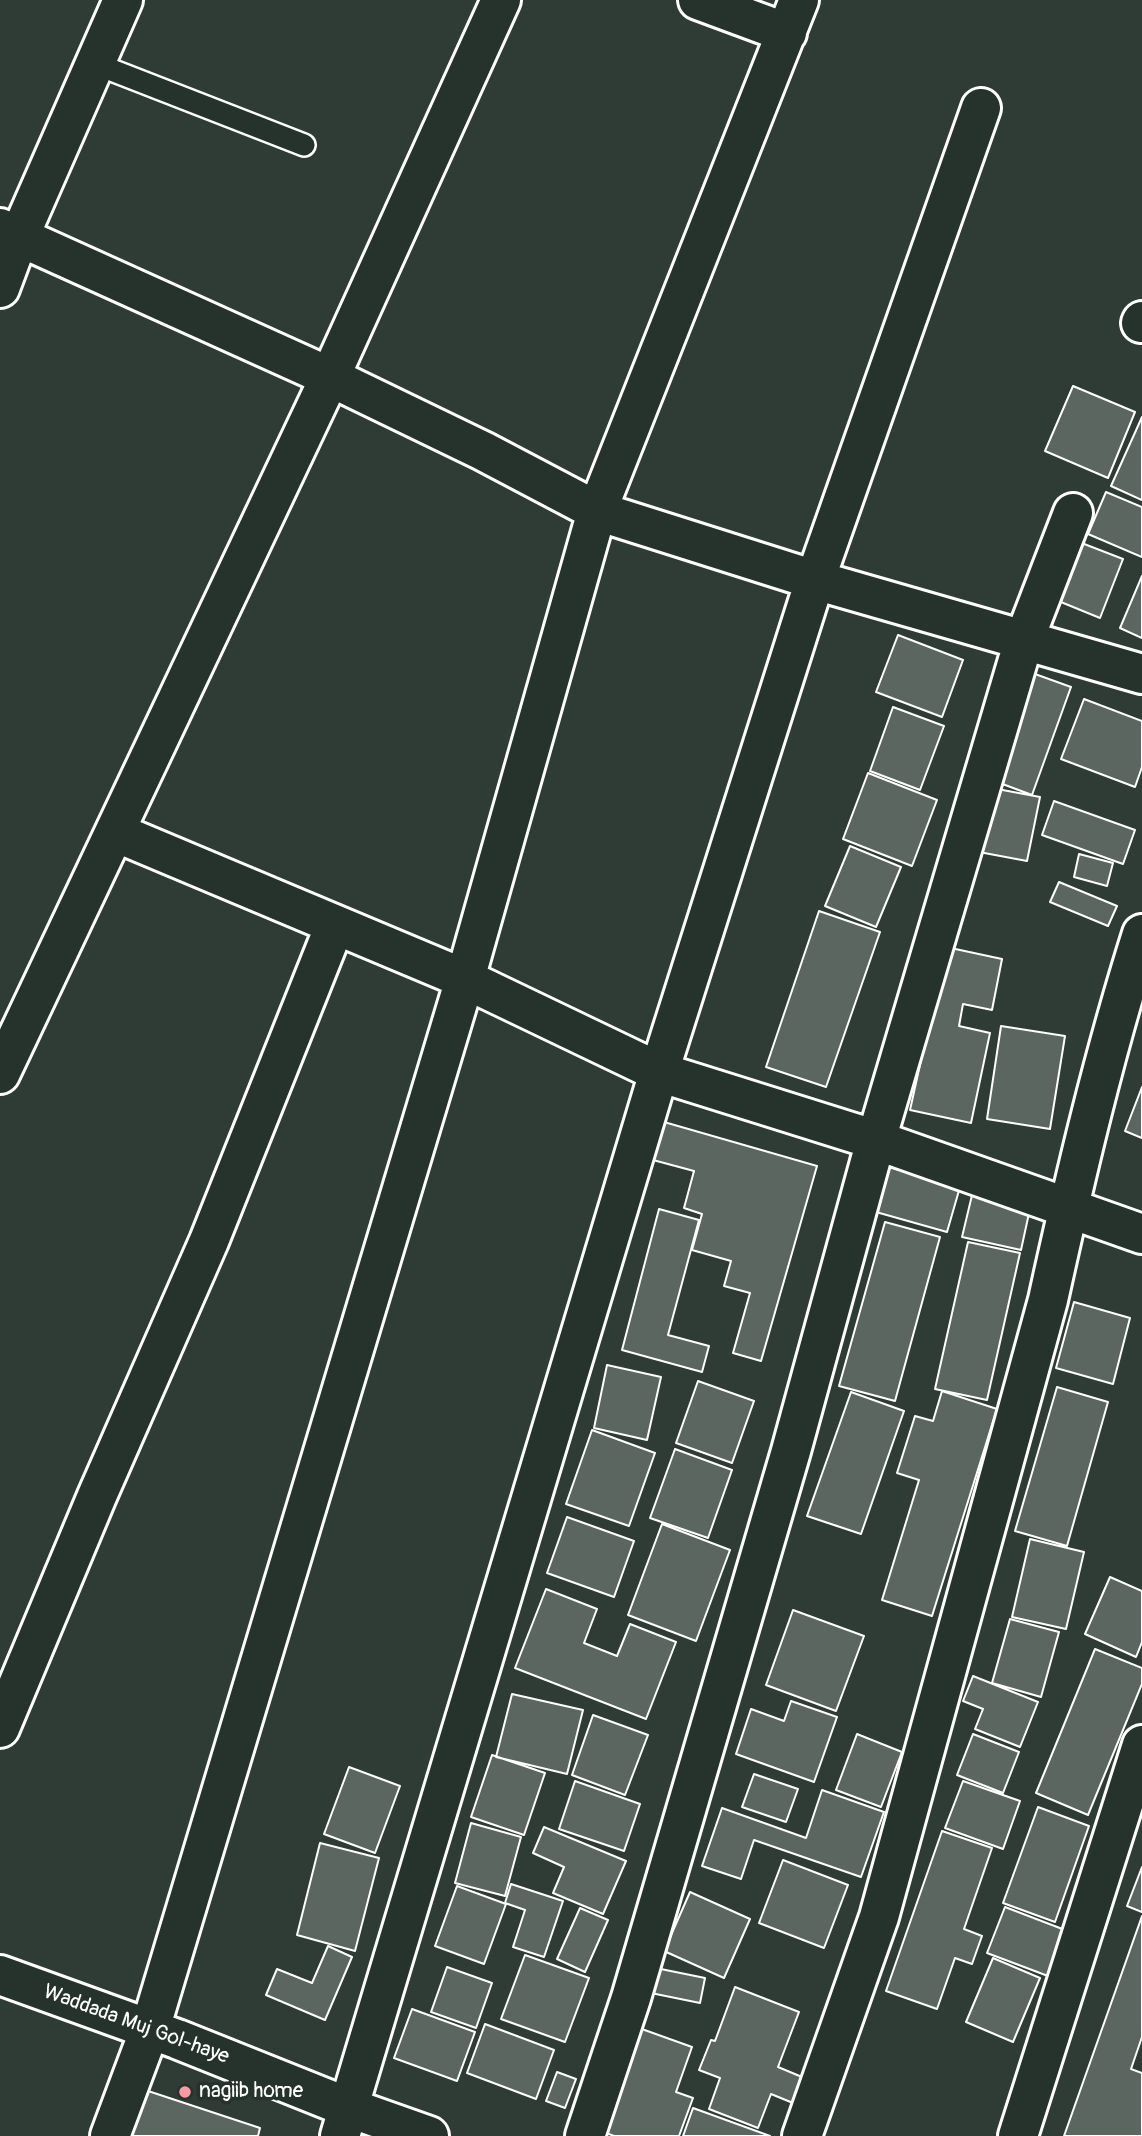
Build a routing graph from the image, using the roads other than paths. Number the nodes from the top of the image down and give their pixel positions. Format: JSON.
{"nodes":[{"id":1,"x":123,"y":0,"type":"edge"},
{"id":2,"x":500,"y":0,"type":"edge"},
{"id":3,"x":698,"y":0,"type":"edge"},
{"id":4,"x":793,"y":17,"type":"edge"},
{"id":5,"x":96,"y":64,"type":"junction"},
{"id":6,"x":981,"y":108,"type":"dead end"},
{"id":7,"x":304,"y":145,"type":"dead end"},
{"id":8,"x":9,"y":232,"type":"edge"},
{"id":9,"x":0,"y":288,"type":"edge"},
{"id":10,"x":330,"y":377,"type":"junction"},
{"id":11,"x":597,"y":511,"type":"junction"},
{"id":12,"x":1073,"y":513,"type":"dead end"},
{"id":13,"x":815,"y":580,"type":"junction"},
{"id":14,"x":1024,"y":640,"type":"junction"},
{"id":15,"x":1142,"y":674,"type":"edge"},
{"id":16,"x":115,"y":832,"type":"junction"},
{"id":17,"x":335,"y":925,"type":"junction"},
{"id":18,"x":1142,"y":934,"type":"edge"},
{"id":19,"x":465,"y":979,"type":"junction"},
{"id":20,"x":659,"y":1072,"type":"junction"},
{"id":21,"x":0,"y":1074,"type":"edge"},
{"id":22,"x":876,"y":1140,"type":"junction"},
{"id":23,"x":1068,"y":1207,"type":"junction"},
{"id":24,"x":1142,"y":1234,"type":"edge"},
{"id":25,"x":0,"y":1728,"type":"edge"},
{"id":26,"x":1142,"y":1745,"type":"edge"},
{"id":27,"x":0,"y":1975,"type":"edge"},
{"id":28,"x":150,"y":2029,"type":"junction"},
{"id":29,"x":343,"y":2122,"type":"edge"},
{"id":30,"x":110,"y":2136,"type":"edge"},
{"id":31,"x":429,"y":2136,"type":"edge"},
{"id":32,"x":585,"y":2136,"type":"edge"},
{"id":33,"x":802,"y":2136,"type":"edge"},
{"id":34,"x":1018,"y":2136,"type":"edge"}],
"edges":[{"from":1,"to":5,"type":"street"},
{"from":2,"to":10,"type":"street"},
{"from":3,"to":4,"type":"street"},
{"from":4,"to":11,"type":"street"},
{"from":5,"to":7,"type":"lane"},
{"from":5,"to":8,"type":"street"},
{"from":6,"to":13,"type":"street"},
{"from":8,"to":9,"type":"street"},
{"from":8,"to":10,"type":"street"},
{"from":10,"to":11,"type":"street"},
{"from":10,"to":16,"type":"street"},
{"from":11,"to":13,"type":"street"},
{"from":11,"to":19,"type":"street"},
{"from":12,"to":14,"type":"street"},
{"from":13,"to":14,"type":"street"},
{"from":13,"to":20,"type":"street"},
{"from":14,"to":15,"type":"street"},
{"from":14,"to":22,"type":"street"},
{"from":16,"to":17,"type":"street"},
{"from":16,"to":21,"type":"street"},
{"from":17,"to":19,"type":"street"},
{"from":17,"to":25,"type":"street"},
{"from":18,"to":23,"type":"street"},
{"from":19,"to":20,"type":"street"},
{"from":19,"to":28,"type":"street"},
{"from":20,"to":22,"type":"street"},
{"from":20,"to":29,"type":"street"},
{"from":22,"to":23,"type":"street"},
{"from":22,"to":32,"type":"street"},
{"from":23,"to":24,"type":"street"},
{"from":23,"to":33,"type":"street"},
{"from":26,"to":34,"type":"street"},
{"from":27,"to":28,"type":"street","name":"Waddada Muj Gol-haye"},
{"from":28,"to":29,"type":"street","name":"Waddada Muj Gol-haye"},
{"from":28,"to":30,"type":"street"},
{"from":29,"to":31,"type":"street","name":"Waddada Muj Gol-haye"}]}
